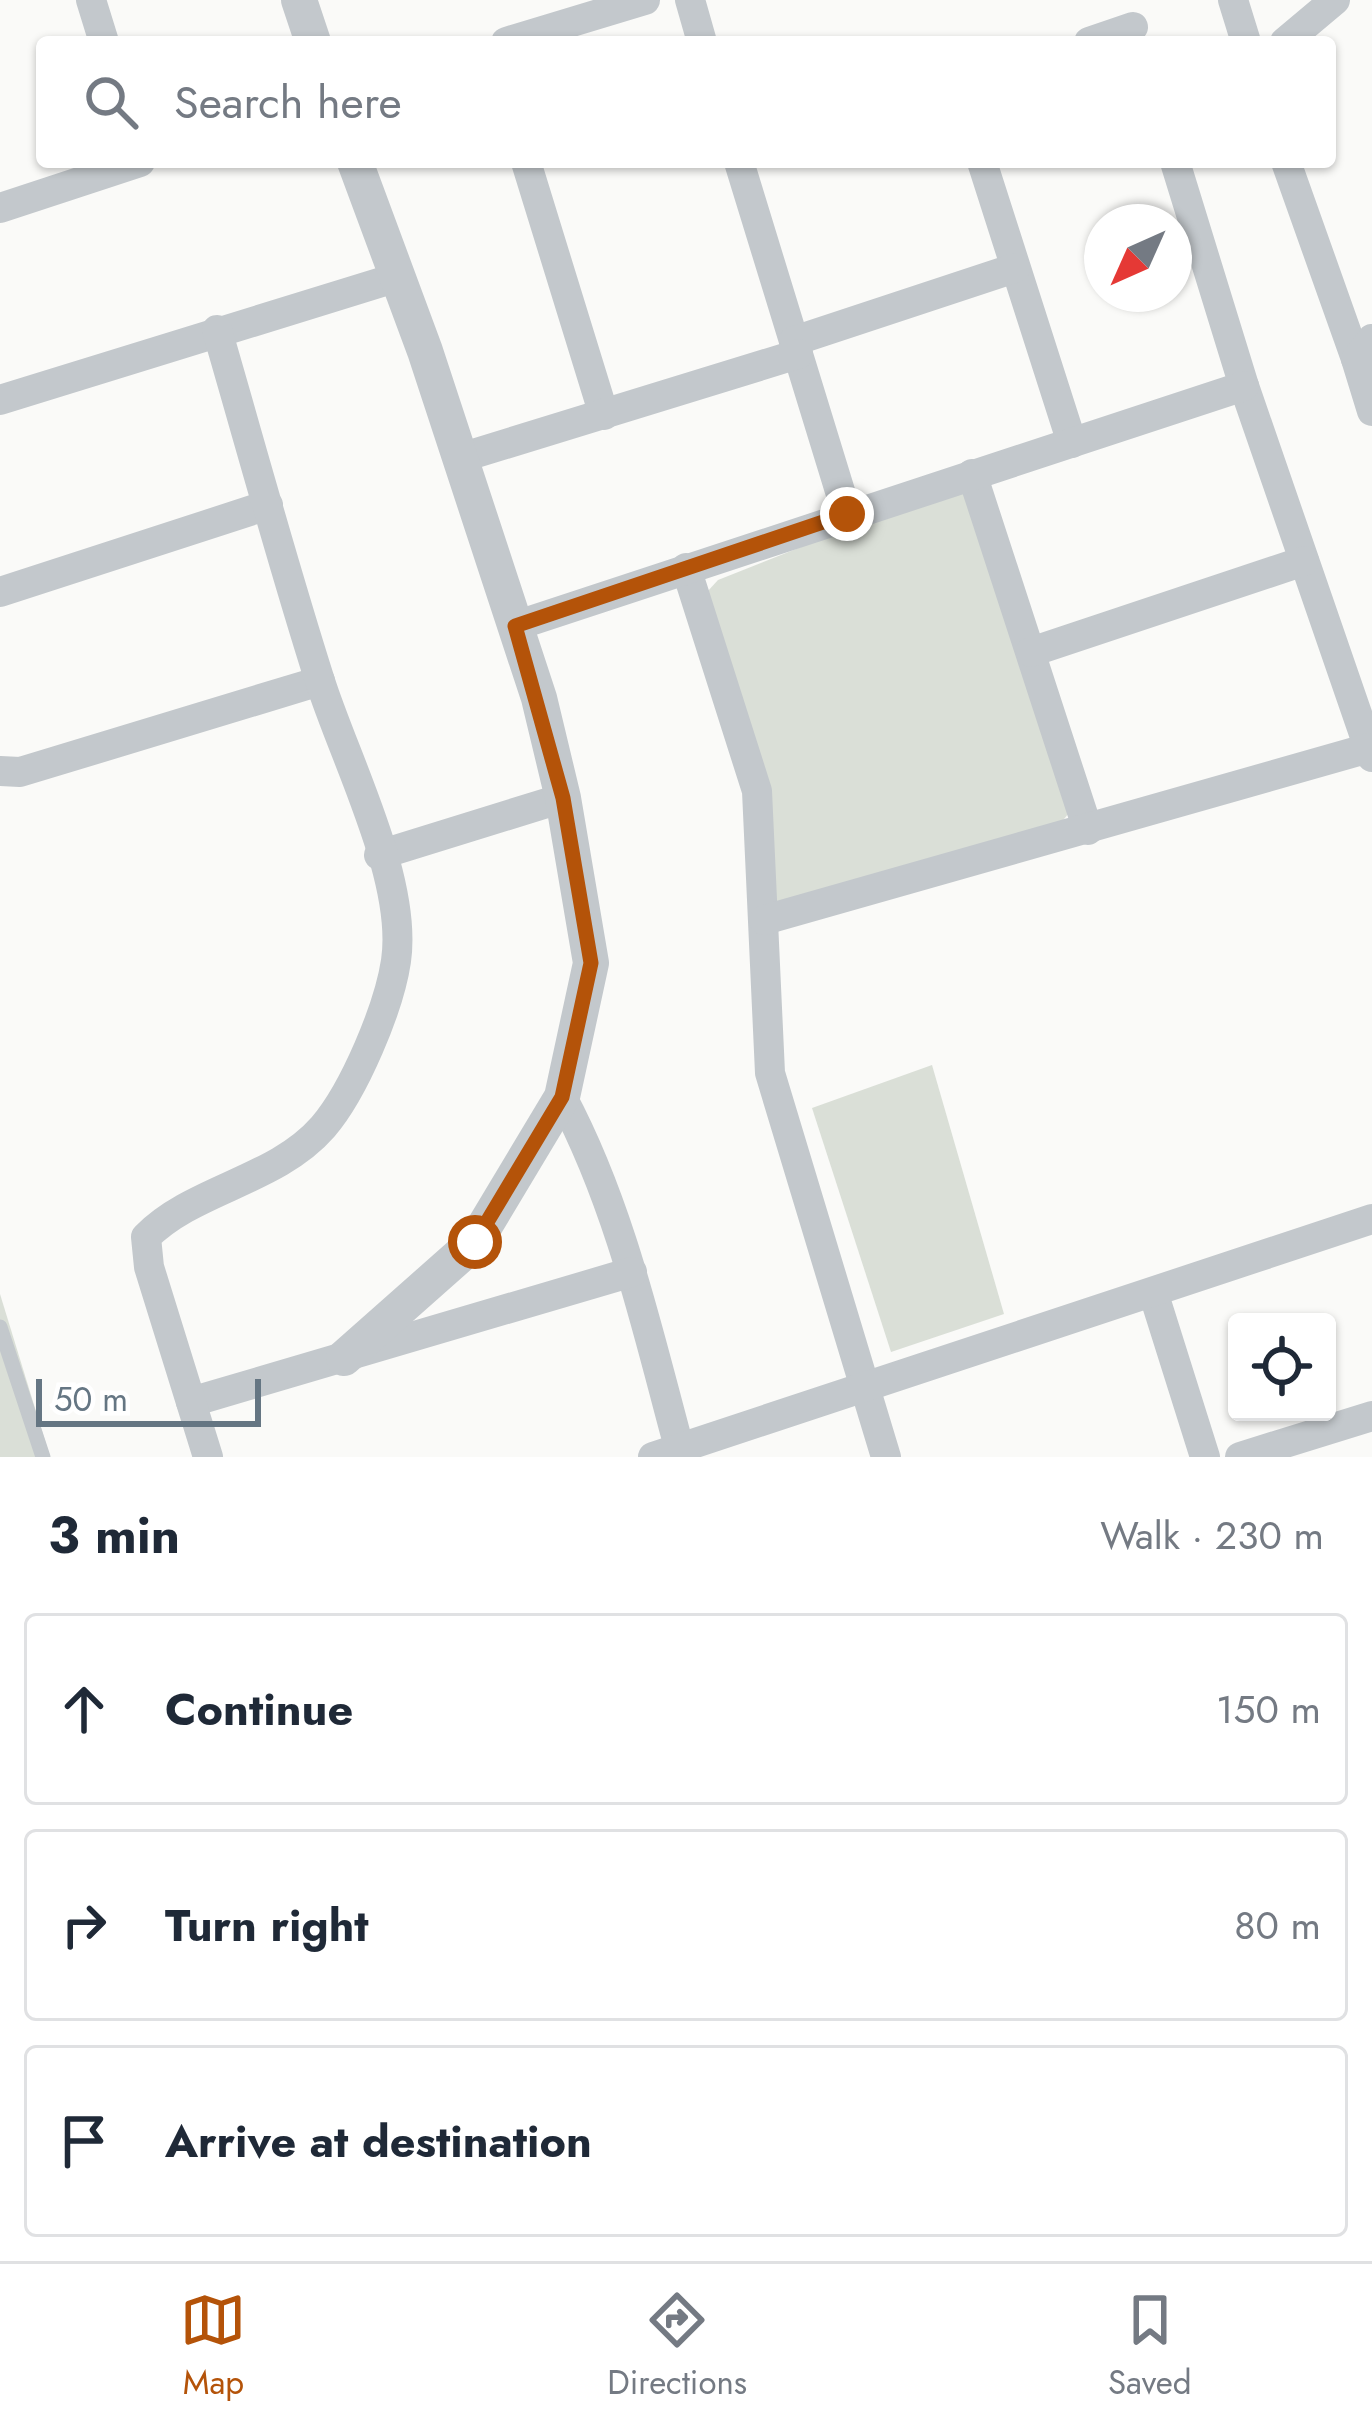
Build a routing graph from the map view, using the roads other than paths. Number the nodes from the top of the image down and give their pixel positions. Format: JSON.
{"nodes":[{"id":1,"x":91,"y":0,"type":"edge"},
{"id":2,"x":299,"y":0,"type":"edge"},
{"id":3,"x":646,"y":0,"type":"edge"},
{"id":4,"x":690,"y":0,"type":"edge"},
{"id":5,"x":1233,"y":0,"type":"edge"},
{"id":6,"x":1336,"y":0,"type":"edge"},
{"id":7,"x":1132,"y":23,"type":"edge"},
{"id":8,"x":102,"y":36,"type":"edge"},
{"id":9,"x":311,"y":36,"type":"edge"},
{"id":10,"x":526,"y":36,"type":"edge"},
{"id":11,"x":701,"y":36,"type":"edge"},
{"id":12,"x":1103,"y":36,"type":"edge"},
{"id":13,"x":1244,"y":36,"type":"edge"},
{"id":14,"x":1292,"y":36,"type":"edge"},
{"id":15,"x":122,"y":168,"type":"edge"},
{"id":16,"x":357,"y":168,"type":"edge"},
{"id":17,"x":528,"y":168,"type":"edge"},
{"id":18,"x":741,"y":168,"type":"edge"},
{"id":19,"x":984,"y":168,"type":"edge"},
{"id":20,"x":1176,"y":168,"type":"edge"},
{"id":21,"x":1289,"y":168,"type":"edge"},
{"id":22,"x":0,"y":208,"type":"edge"},
{"id":23,"x":1015,"y":268,"type":"junction"},
{"id":24,"x":398,"y":277,"type":"junction"},
{"id":25,"x":217,"y":330,"type":"junction"},
{"id":26,"x":796,"y":347,"type":"junction"},
{"id":27,"x":1364,"y":349,"type":"edge"},
{"id":28,"x":1244,"y":386,"type":"junction"},
{"id":29,"x":0,"y":400,"type":"edge"},
{"id":30,"x":1372,"y":411,"type":"edge"},
{"id":31,"x":604,"y":415,"type":"junction"},
{"id":32,"x":1072,"y":443,"type":"junction"},
{"id":33,"x":460,"y":458,"type":"junction"},
{"id":34,"x":973,"y":474,"type":"junction"},
{"id":35,"x":268,"y":505,"type":"junction"},
{"id":36,"x":847,"y":514,"type":"junction"},
{"id":37,"x":1304,"y":561,"type":"junction"},
{"id":38,"x":686,"y":568,"type":"junction"},
{"id":39,"x":0,"y":592,"type":"edge"},
{"id":40,"x":515,"y":626,"type":"junction"},
{"id":41,"x":1031,"y":652,"type":"junction"},
{"id":42,"x":320,"y":681,"type":"junction"},
{"id":43,"x":1371,"y":753,"type":"edge"},
{"id":44,"x":0,"y":771,"type":"edge"},
{"id":45,"x":563,"y":798,"type":"junction"},
{"id":46,"x":1088,"y":830,"type":"junction"},
{"id":47,"x":379,"y":855,"type":"junction"},
{"id":48,"x":764,"y":920,"type":"junction"},
{"id":49,"x":562,"y":1097,"type":"junction"},
{"id":50,"x":1372,"y":1219,"type":"edge"},
{"id":51,"x":632,"y":1272,"type":"junction"},
{"id":52,"x":1154,"y":1295,"type":"junction"},
{"id":53,"x":0,"y":1327,"type":"edge"},
{"id":54,"x":344,"y":1358,"type":"junction"},
{"id":55,"x":868,"y":1387,"type":"junction"},
{"id":56,"x":191,"y":1402,"type":"junction"},
{"id":57,"x":1372,"y":1416,"type":"edge"},
{"id":58,"x":666,"y":1452,"type":"edge"},
{"id":59,"x":43,"y":1457,"type":"edge"},
{"id":60,"x":208,"y":1457,"type":"edge"},
{"id":61,"x":886,"y":1457,"type":"edge"},
{"id":62,"x":1204,"y":1457,"type":"edge"},
{"id":63,"x":1240,"y":1457,"type":"edge"}],
"edges":[{"from":1,"to":8,"type":"street"},
{"from":2,"to":9,"type":"street"},
{"from":3,"to":10,"type":"street"},
{"from":4,"to":11,"type":"street"},
{"from":5,"to":13,"type":"street"},
{"from":6,"to":14,"type":"street"},
{"from":7,"to":12,"type":"street"},
{"from":15,"to":22,"type":"street"},
{"from":16,"to":24,"type":"street"},
{"from":17,"to":31,"type":"street"},
{"from":18,"to":26,"type":"street"},
{"from":19,"to":23,"type":"street"},
{"from":20,"to":28,"type":"street"},
{"from":21,"to":27,"type":"street"},
{"from":23,"to":26,"type":"street"},
{"from":23,"to":32,"type":"street"},
{"from":24,"to":25,"type":"street"},
{"from":24,"to":33,"type":"street"},
{"from":25,"to":29,"type":"street"},
{"from":25,"to":35,"type":"street"},
{"from":26,"to":31,"type":"street"},
{"from":26,"to":36,"type":"street"},
{"from":27,"to":30,"type":"street"},
{"from":28,"to":32,"type":"street"},
{"from":28,"to":37,"type":"street"},
{"from":31,"to":33,"type":"street"},
{"from":32,"to":34,"type":"street"},
{"from":33,"to":40,"type":"street"},
{"from":34,"to":36,"type":"street"},
{"from":34,"to":41,"type":"street"},
{"from":35,"to":39,"type":"street"},
{"from":35,"to":42,"type":"street"},
{"from":36,"to":38,"type":"street"},
{"from":37,"to":41,"type":"street"},
{"from":37,"to":43,"type":"street"},
{"from":38,"to":40,"type":"street"},
{"from":38,"to":48,"type":"street"},
{"from":40,"to":45,"type":"street"},
{"from":41,"to":46,"type":"street"},
{"from":42,"to":44,"type":"street"},
{"from":42,"to":47,"type":"street"},
{"from":43,"to":46,"type":"street"},
{"from":45,"to":47,"type":"street"},
{"from":45,"to":49,"type":"street"},
{"from":46,"to":48,"type":"street"},
{"from":47,"to":56,"type":"street"},
{"from":48,"to":55,"type":"street"},
{"from":49,"to":51,"type":"street"},
{"from":49,"to":54,"type":"street"},
{"from":50,"to":52,"type":"street"},
{"from":51,"to":54,"type":"street"},
{"from":51,"to":58,"type":"street"},
{"from":52,"to":55,"type":"street"},
{"from":52,"to":62,"type":"street"},
{"from":53,"to":59,"type":"lane"},
{"from":54,"to":56,"type":"street"},
{"from":55,"to":58,"type":"street"},
{"from":55,"to":61,"type":"street"},
{"from":56,"to":60,"type":"street"},
{"from":57,"to":63,"type":"street"}]}
